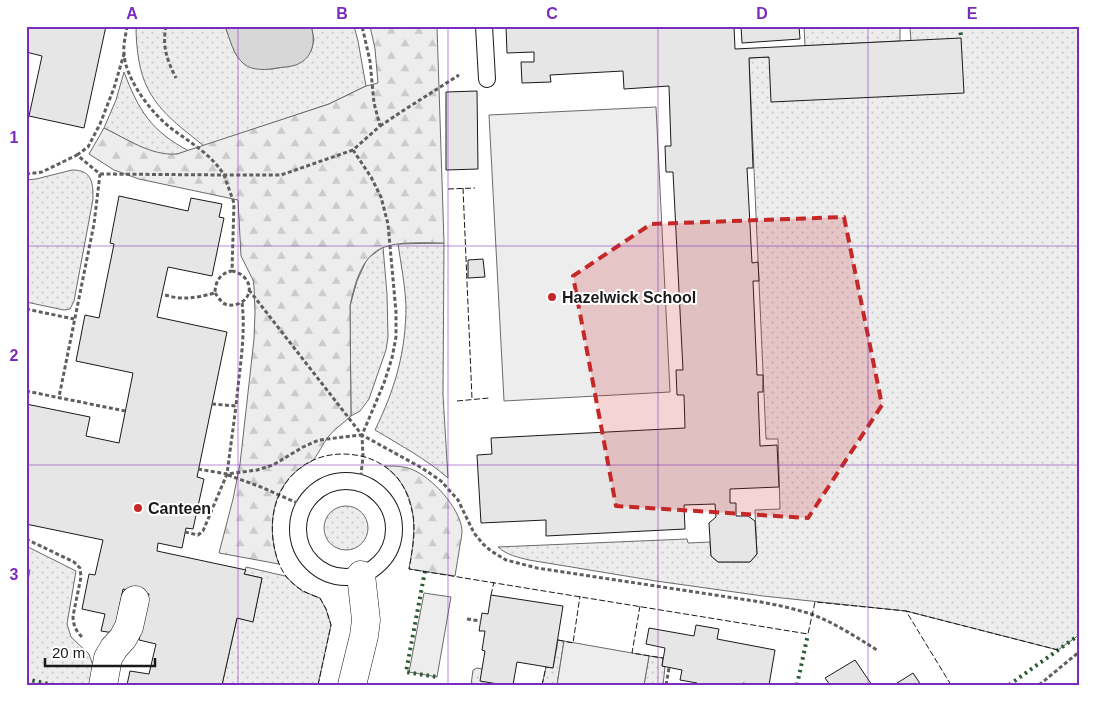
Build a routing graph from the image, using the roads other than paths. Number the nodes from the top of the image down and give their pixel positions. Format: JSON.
{"nodes":[{"id":1,"x":484,"y":26,"type":"edge"},
{"id":2,"x":487,"y":73,"type":"road end"},
{"id":3,"x":361,"y":575,"type":"junction"},
{"id":4,"x":136,"y":600,"type":"dead end"},
{"id":5,"x":102,"y":685,"type":"edge"},
{"id":6,"x":352,"y":685,"type":"edge"}],
"edges":[{"from":1,"to":2,"type":"lane"},
{"from":3,"to":3,"type":"lane"},
{"from":3,"to":6,"type":"street"},
{"from":4,"to":5,"type":"street"}]}
